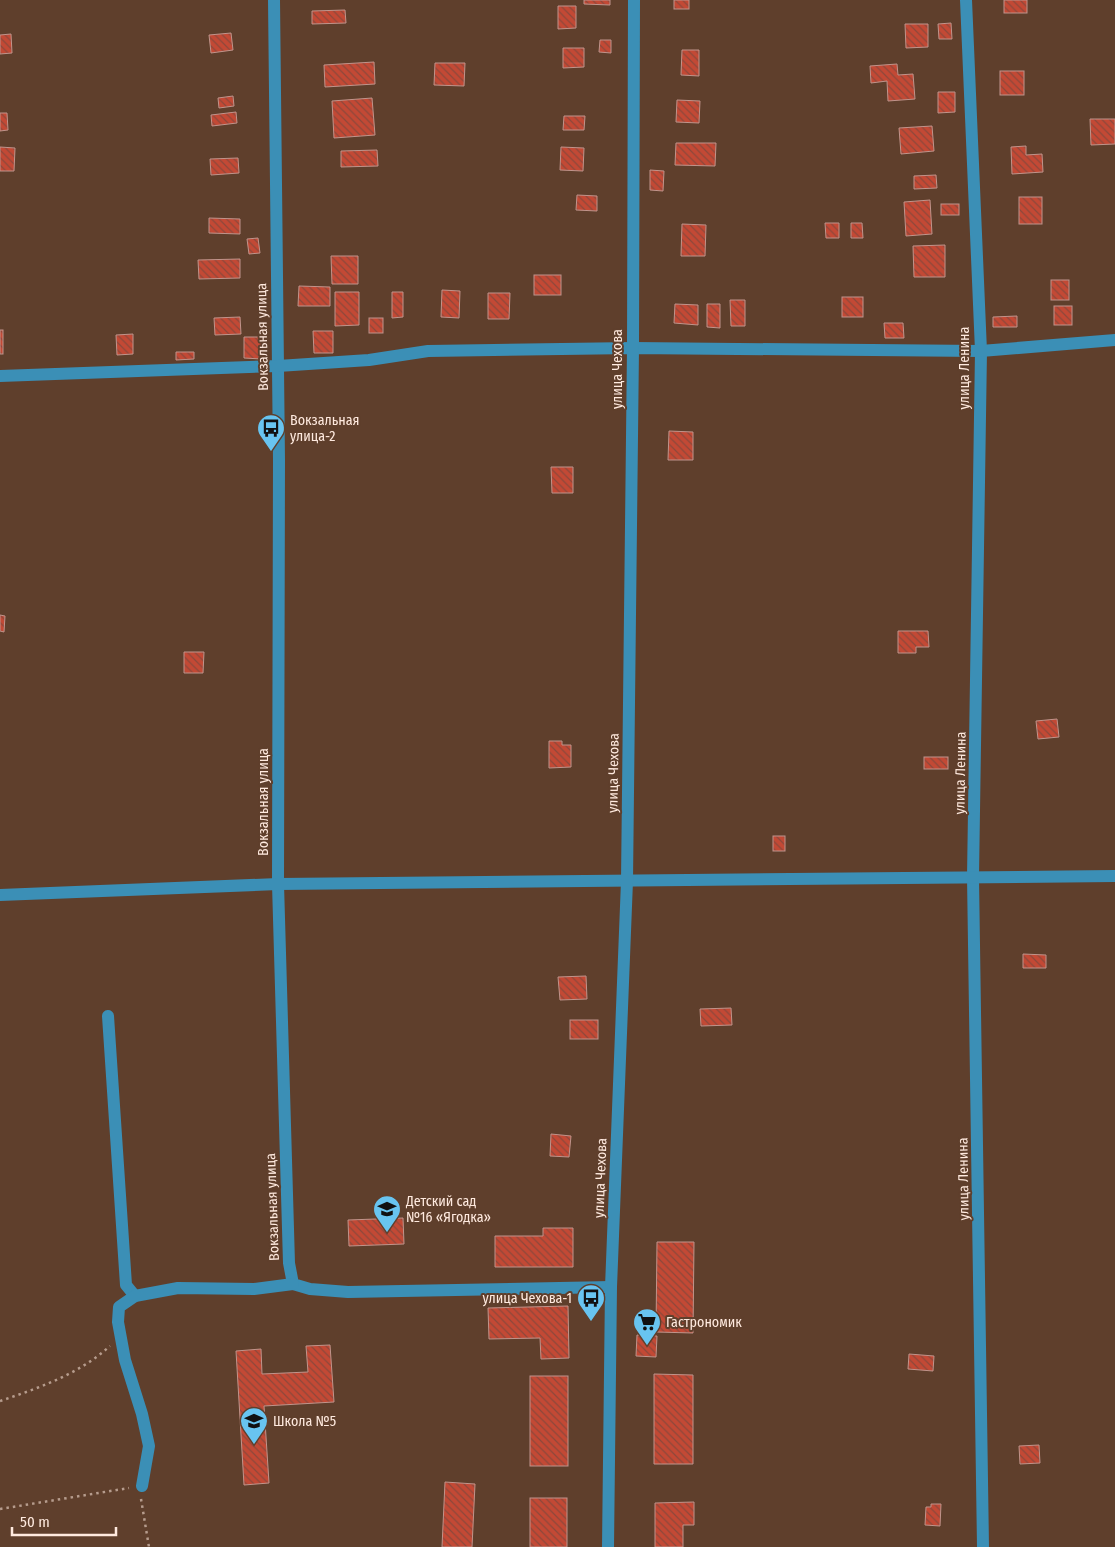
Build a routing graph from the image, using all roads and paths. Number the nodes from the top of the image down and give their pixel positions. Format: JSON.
{"nodes":[{"id":1,"x":274,"y":0,"type":"edge"},
{"id":2,"x":634,"y":0,"type":"edge"},
{"id":3,"x":966,"y":0,"type":"edge"},
{"id":4,"x":1115,"y":340,"type":"edge"},
{"id":5,"x":633,"y":348,"type":"junction"},
{"id":6,"x":981,"y":351,"type":"junction"},
{"id":7,"x":278,"y":366,"type":"junction"},
{"id":8,"x":0,"y":376,"type":"edge"},
{"id":9,"x":1115,"y":876,"type":"edge"},
{"id":10,"x":973,"y":877,"type":"junction"},
{"id":11,"x":627,"y":881,"type":"junction"},
{"id":12,"x":278,"y":884,"type":"junction"},
{"id":13,"x":0,"y":895,"type":"edge"},
{"id":14,"x":108,"y":1016,"type":"dead end"},
{"id":15,"x":293,"y":1284,"type":"junction"},
{"id":16,"x":611,"y":1287,"type":"junction"},
{"id":17,"x":135,"y":1296,"type":"junction"},
{"id":18,"x":121,"y":1337,"type":"junction"},
{"id":19,"x":0,"y":1401,"type":"edge"},
{"id":20,"x":142,"y":1486,"type":"junction"},
{"id":21,"x":0,"y":1509,"type":"edge"},
{"id":22,"x":149,"y":1547,"type":"edge"},
{"id":23,"x":608,"y":1547,"type":"edge"},
{"id":24,"x":983,"y":1547,"type":"edge"}],
"edges":[{"from":1,"to":7,"type":"street","name":"Вокзальная улица"},
{"from":2,"to":5,"type":"street","name":"улица Чехова"},
{"from":3,"to":6,"type":"street","name":"улица Ленина"},
{"from":4,"to":6,"type":"street"},
{"from":5,"to":6,"type":"street"},
{"from":5,"to":7,"type":"street"},
{"from":5,"to":11,"type":"street","name":"улица Чехова"},
{"from":6,"to":10,"type":"street","name":"улица Ленина"},
{"from":7,"to":8,"type":"street"},
{"from":7,"to":12,"type":"street","name":"Вокзальная улица"},
{"from":9,"to":10,"type":"street"},
{"from":10,"to":11,"type":"street"},
{"from":10,"to":24,"type":"street","name":"улица Ленина"},
{"from":11,"to":12,"type":"street"},
{"from":11,"to":16,"type":"street","name":"улица Чехова"},
{"from":12,"to":13,"type":"street"},
{"from":12,"to":15,"type":"street","name":"Вокзальная улица"},
{"from":14,"to":17,"type":"street"},
{"from":15,"to":16,"type":"street"},
{"from":15,"to":17,"type":"street"},
{"from":16,"to":23,"type":"street","name":"улица Чехова"},
{"from":17,"to":18,"type":"street"},
{"from":18,"to":19,"type":"path"},
{"from":18,"to":20,"type":"street"},
{"from":20,"to":21,"type":"path"},
{"from":20,"to":22,"type":"path"}]}
